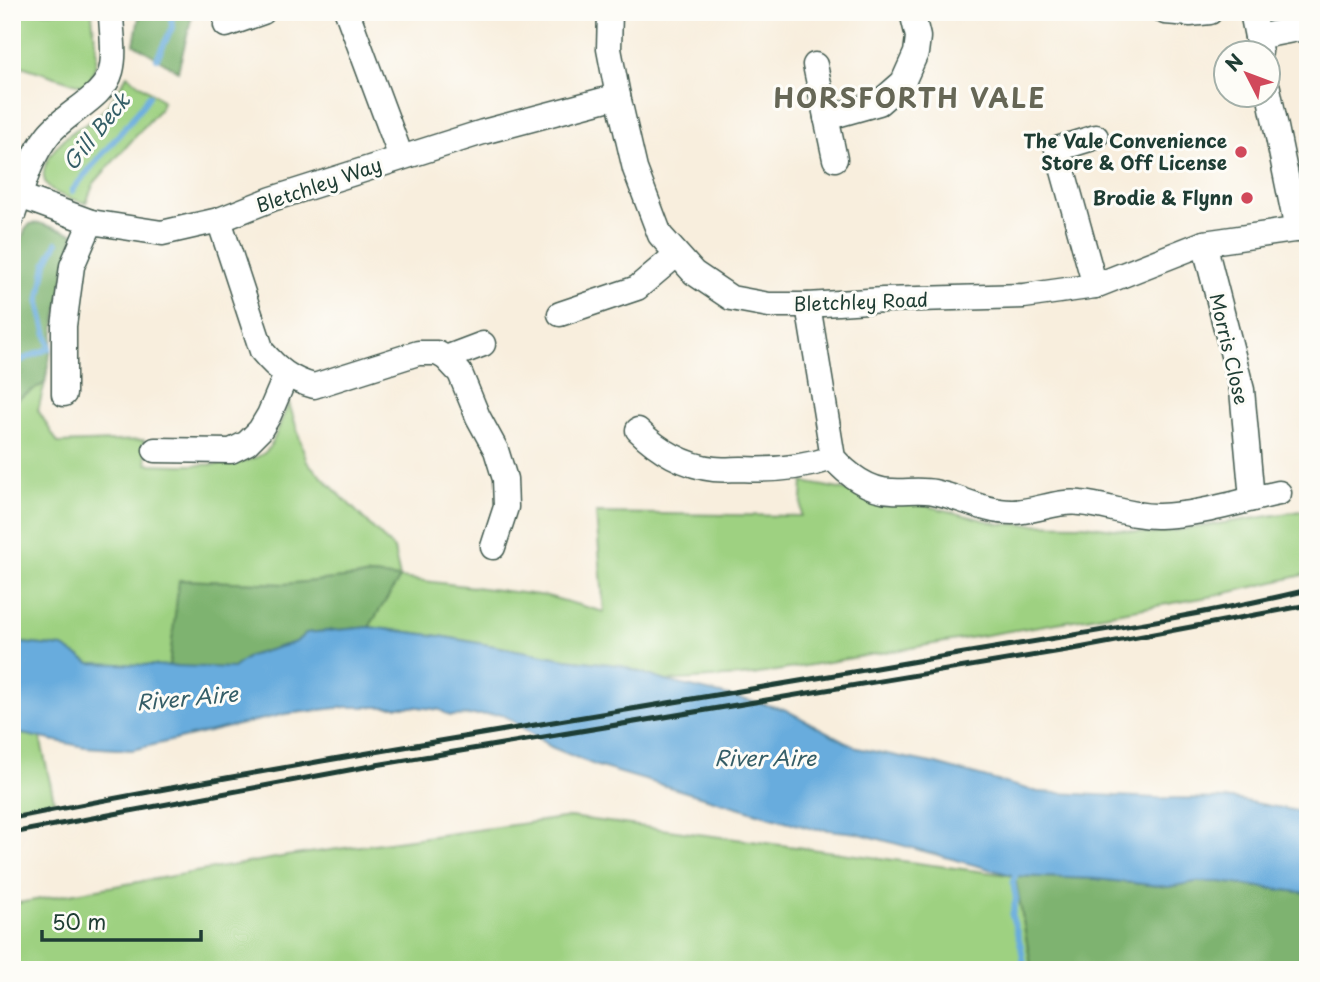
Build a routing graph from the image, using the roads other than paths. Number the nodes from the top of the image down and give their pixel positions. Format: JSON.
{"nodes":[{"id":1,"x":111,"y":12,"type":"edge"},
{"id":2,"x":262,"y":12,"type":"edge"},
{"id":3,"x":347,"y":12,"type":"edge"},
{"id":4,"x":610,"y":12,"type":"edge"},
{"id":5,"x":912,"y":12,"type":"edge"},
{"id":6,"x":1165,"y":12,"type":"edge"},
{"id":7,"x":1210,"y":12,"type":"edge"},
{"id":8,"x":1252,"y":12,"type":"edge"},
{"id":9,"x":226,"y":26,"type":"dead end"},
{"id":10,"x":1308,"y":27,"type":"edge"},
{"id":11,"x":1258,"y":38,"type":"edge"},
{"id":12,"x":1278,"y":38,"type":"edge"},
{"id":13,"x":815,"y":65,"type":"dead end"},
{"id":14,"x":618,"y":96,"type":"junction"},
{"id":15,"x":1273,"y":108,"type":"edge"},
{"id":16,"x":826,"y":118,"type":"junction"},
{"id":17,"x":1096,"y":138,"type":"dead end"},
{"id":18,"x":401,"y":157,"type":"junction"},
{"id":19,"x":835,"y":159,"type":"dead end"},
{"id":20,"x":16,"y":207,"type":"edge"},
{"id":21,"x":219,"y":220,"type":"junction"},
{"id":22,"x":91,"y":222,"type":"junction"},
{"id":23,"x":1302,"y":229,"type":"edge"},
{"id":24,"x":1204,"y":243,"type":"junction"},
{"id":25,"x":676,"y":255,"type":"junction"},
{"id":26,"x":1095,"y":286,"type":"junction"},
{"id":27,"x":808,"y":305,"type":"junction"},
{"id":28,"x":560,"y":314,"type":"dead end"},
{"id":29,"x":483,"y":344,"type":"dead end"},
{"id":30,"x":446,"y":358,"type":"junction"},
{"id":31,"x":286,"y":375,"type":"junction"},
{"id":32,"x":64,"y":394,"type":"dead end"},
{"id":33,"x":638,"y":430,"type":"dead end"},
{"id":34,"x":155,"y":450,"type":"dead end"},
{"id":35,"x":833,"y":458,"type":"junction"},
{"id":36,"x":1279,"y":492,"type":"dead end"},
{"id":37,"x":1252,"y":499,"type":"junction"},
{"id":38,"x":493,"y":547,"type":"dead end"}],
"edges":[{"from":1,"to":20,"type":"street"},
{"from":2,"to":9,"type":"street"},
{"from":3,"to":18,"type":"street"},
{"from":4,"to":14,"type":"street","name":"Bletchley Road"},
{"from":5,"to":16,"type":"street"},
{"from":6,"to":7,"type":"street"},
{"from":8,"to":11,"type":"street"},
{"from":10,"to":12,"type":"street"},
{"from":13,"to":16,"type":"street"},
{"from":14,"to":18,"type":"street","name":"Bletchley Way"},
{"from":14,"to":25,"type":"street","name":"Bletchley Road"},
{"from":15,"to":23,"type":"street"},
{"from":16,"to":19,"type":"street"},
{"from":17,"to":26,"type":"street"},
{"from":18,"to":21,"type":"street","name":"Bletchley Way"},
{"from":20,"to":22,"type":"street","name":"Bletchley Way"},
{"from":21,"to":22,"type":"street","name":"Bletchley Way"},
{"from":21,"to":31,"type":"street"},
{"from":22,"to":32,"type":"street"},
{"from":23,"to":24,"type":"street","name":"Bletchley Road"},
{"from":24,"to":26,"type":"street","name":"Bletchley Road"},
{"from":24,"to":37,"type":"street","name":"Morris Close"},
{"from":25,"to":27,"type":"street","name":"Bletchley Road"},
{"from":25,"to":28,"type":"street"},
{"from":26,"to":27,"type":"street","name":"Bletchley Road"},
{"from":27,"to":35,"type":"street"},
{"from":29,"to":30,"type":"street"},
{"from":30,"to":31,"type":"street"},
{"from":30,"to":38,"type":"street"},
{"from":31,"to":34,"type":"street"},
{"from":33,"to":35,"type":"street"},
{"from":35,"to":37,"type":"street"},
{"from":36,"to":37,"type":"street"}]}
